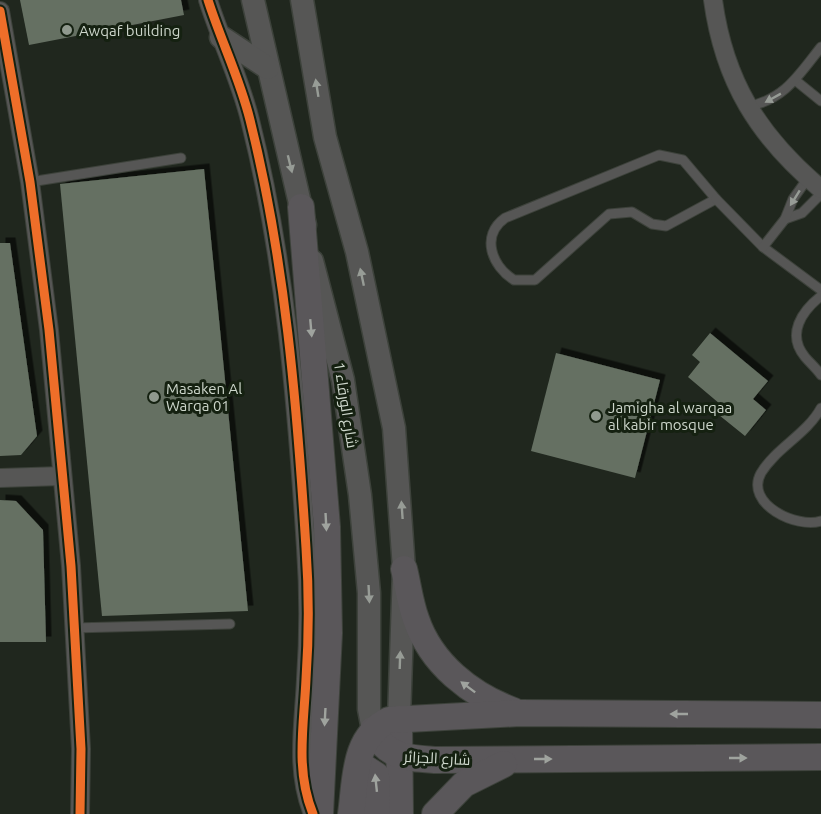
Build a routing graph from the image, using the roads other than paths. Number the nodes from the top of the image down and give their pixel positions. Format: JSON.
{"nodes":[{"id":1,"x":208,"y":0,"type":"edge"},
{"id":2,"x":253,"y":0,"type":"edge"},
{"id":3,"x":302,"y":0,"type":"edge"},
{"id":4,"x":713,"y":0,"type":"edge"},
{"id":5,"x":0,"y":11,"type":"edge"},
{"id":6,"x":221,"y":37,"type":"junction"},
{"id":7,"x":821,"y":47,"type":"edge"},
{"id":8,"x":268,"y":68,"type":"junction"},
{"id":9,"x":795,"y":80,"type":"junction"},
{"id":10,"x":821,"y":101,"type":"edge"},
{"id":11,"x":747,"y":107,"type":"junction"},
{"id":12,"x":180,"y":158,"type":"dead end"},
{"id":13,"x":30,"y":182,"type":"junction"},
{"id":14,"x":815,"y":183,"type":"edge"},
{"id":15,"x":821,"y":194,"type":"edge"},
{"id":16,"x":716,"y":199,"type":"junction"},
{"id":17,"x":301,"y":207,"type":"junction"},
{"id":18,"x":785,"y":219,"type":"junction"},
{"id":19,"x":763,"y":247,"type":"junction"},
{"id":20,"x":821,"y":290,"type":"edge"},
{"id":21,"x":821,"y":296,"type":"edge"},
{"id":22,"x":821,"y":375,"type":"edge"},
{"id":23,"x":821,"y":408,"type":"edge"},
{"id":24,"x":62,"y":476,"type":"junction"},
{"id":25,"x":0,"y":478,"type":"edge"},
{"id":26,"x":821,"y":521,"type":"edge"},
{"id":27,"x":404,"y":569,"type":"junction"},
{"id":28,"x":230,"y":624,"type":"dead end"},
{"id":29,"x":73,"y":628,"type":"junction"},
{"id":30,"x":520,"y":713,"type":"junction"},
{"id":31,"x":821,"y":715,"type":"edge"},
{"id":32,"x":399,"y":718,"type":"junction"},
{"id":33,"x":373,"y":730,"type":"junction"},
{"id":34,"x":821,"y":757,"type":"edge"},
{"id":35,"x":401,"y":758,"type":"junction"},
{"id":36,"x":513,"y":760,"type":"junction"},
{"id":37,"x":357,"y":771,"type":"junction"},
{"id":38,"x":80,"y":814,"type":"edge"},
{"id":39,"x":313,"y":814,"type":"edge"},
{"id":40,"x":321,"y":814,"type":"edge"},
{"id":41,"x":351,"y":814,"type":"edge"},
{"id":42,"x":376,"y":814,"type":"edge"},
{"id":43,"x":400,"y":814,"type":"edge"},
{"id":44,"x":435,"y":814,"type":"edge"}],
"edges":[{"from":1,"to":6,"type":"street"},
{"from":2,"to":8,"type":"street","name":"شارع الورقاء 1"},
{"from":27,"to":3,"type":"street","one_way":true},
{"from":4,"to":11,"type":"street"},
{"from":5,"to":13,"type":"street"},
{"from":6,"to":8,"type":"street"},
{"from":6,"to":39,"type":"street"},
{"from":7,"to":9,"type":"lane"},
{"from":8,"to":17,"type":"street","name":"شارع الورقاء 1","one_way":true},
{"from":9,"to":10,"type":"lane"},
{"from":9,"to":11,"type":"lane","one_way":true},
{"from":11,"to":14,"type":"street"},
{"from":12,"to":13,"type":"lane"},
{"from":13,"to":24,"type":"street"},
{"from":14,"to":18,"type":"lane","one_way":true},
{"from":15,"to":18,"type":"lane"},
{"from":16,"to":16,"type":"lane"},
{"from":16,"to":19,"type":"lane"},
{"from":17,"to":33,"type":"street","name":"شارع الورقاء 1","one_way":true},
{"from":17,"to":40,"type":"main road","one_way":true},
{"from":18,"to":19,"type":"lane"},
{"from":19,"to":20,"type":"lane"},
{"from":21,"to":22,"type":"lane"},
{"from":23,"to":26,"type":"lane"},
{"from":24,"to":25,"type":"street"},
{"from":24,"to":29,"type":"street"},
{"from":30,"to":27,"type":"main road","one_way":true},
{"from":32,"to":27,"type":"street","one_way":true},
{"from":28,"to":29,"type":"lane"},
{"from":29,"to":38,"type":"street"},
{"from":31,"to":30,"type":"main road","one_way":true},
{"from":30,"to":32,"type":"main road"},
{"from":32,"to":33,"type":"main road"},
{"from":32,"to":35,"type":"main road"},
{"from":33,"to":35,"type":"main road","name":"شارع الجزائر"},
{"from":33,"to":37,"type":"main road"},
{"from":36,"to":34,"type":"main road","name":"شارع الجزائر","one_way":true},
{"from":35,"to":36,"type":"main road","name":"شارع الجزائر"},
{"from":35,"to":43,"type":"main road"},
{"from":36,"to":44,"type":"main road"},
{"from":37,"to":41,"type":"main road"},
{"from":42,"to":37,"type":"main road","one_way":true}]}
